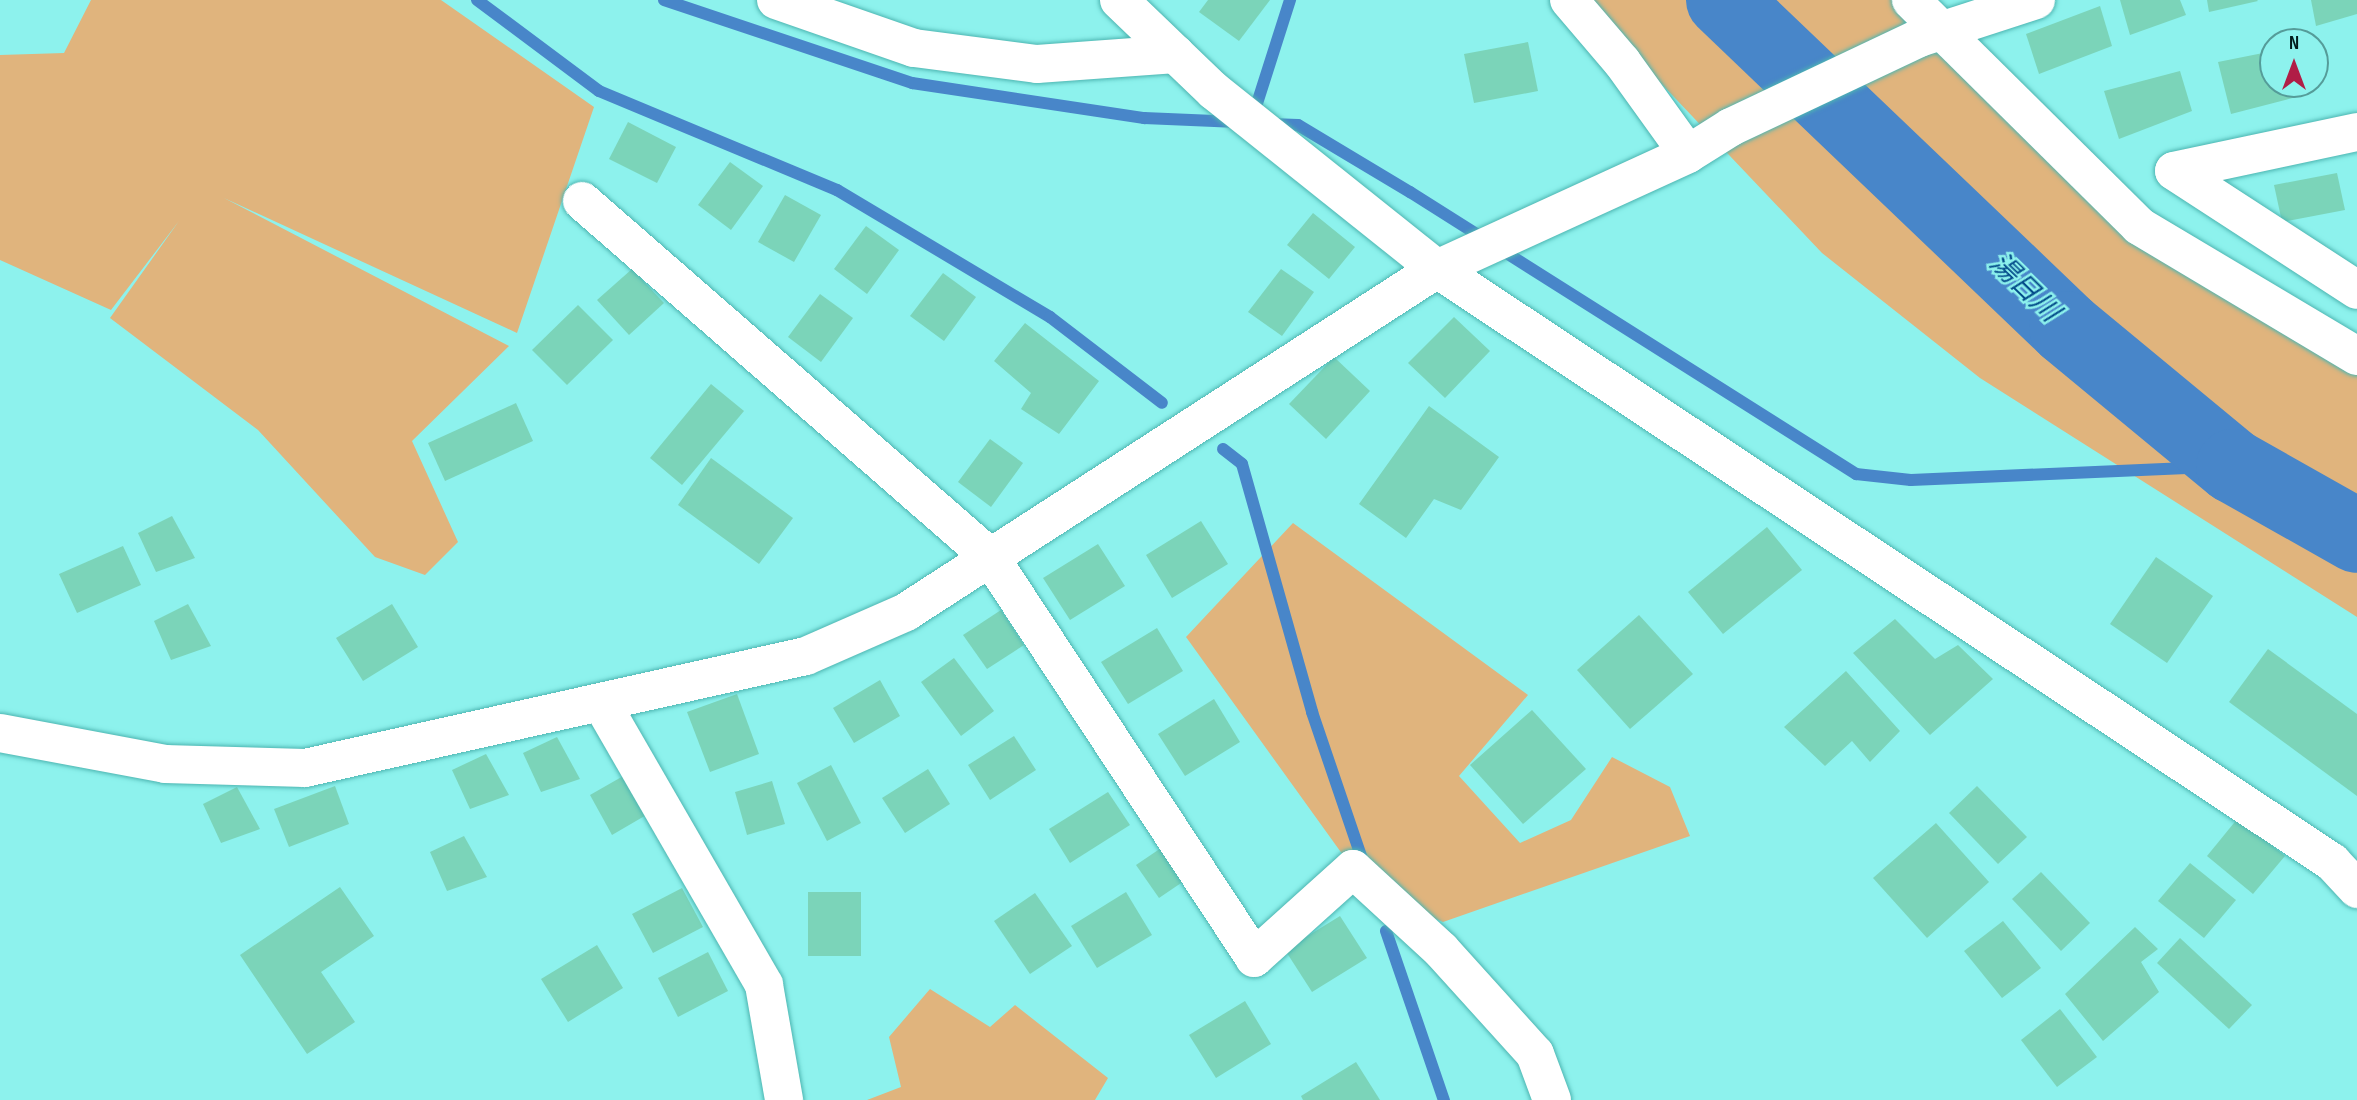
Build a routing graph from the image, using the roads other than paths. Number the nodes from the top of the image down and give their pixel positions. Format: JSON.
{"nodes":[{"id":1,"x":776,"y":0,"type":"edge"},
{"id":2,"x":1119,"y":0,"type":"edge"},
{"id":3,"x":1569,"y":0,"type":"edge"},
{"id":4,"x":1911,"y":0,"type":"edge"},
{"id":5,"x":2036,"y":0,"type":"edge"},
{"id":6,"x":1931,"y":35,"type":"junction"},
{"id":7,"x":1176,"y":54,"type":"junction"},
{"id":8,"x":2357,"y":132,"type":"edge"},
{"id":9,"x":1688,"y":154,"type":"junction"},
{"id":10,"x":582,"y":201,"type":"dead end"},
{"id":11,"x":1450,"y":262,"type":"junction"},
{"id":12,"x":2357,"y":290,"type":"edge"},
{"id":13,"x":2357,"y":356,"type":"edge"},
{"id":14,"x":990,"y":557,"type":"junction"},
{"id":15,"x":602,"y":704,"type":"junction"},
{"id":16,"x":0,"y":733,"type":"edge"},
{"id":17,"x":2357,"y":889,"type":"edge"},
{"id":18,"x":784,"y":1100,"type":"edge"},
{"id":19,"x":1552,"y":1100,"type":"edge"}],
"edges":[{"from":1,"to":7,"type":"street"},
{"from":2,"to":7,"type":"street"},
{"from":3,"to":9,"type":"street"},
{"from":4,"to":6,"type":"street"},
{"from":5,"to":6,"type":"street"},
{"from":6,"to":9,"type":"street"},
{"from":6,"to":13,"type":"street"},
{"from":7,"to":11,"type":"street"},
{"from":8,"to":12,"type":"street"},
{"from":9,"to":11,"type":"street"},
{"from":10,"to":14,"type":"street"},
{"from":11,"to":14,"type":"street"},
{"from":11,"to":17,"type":"street"},
{"from":14,"to":15,"type":"street"},
{"from":14,"to":19,"type":"street"},
{"from":15,"to":16,"type":"street"},
{"from":15,"to":18,"type":"street"}]}
